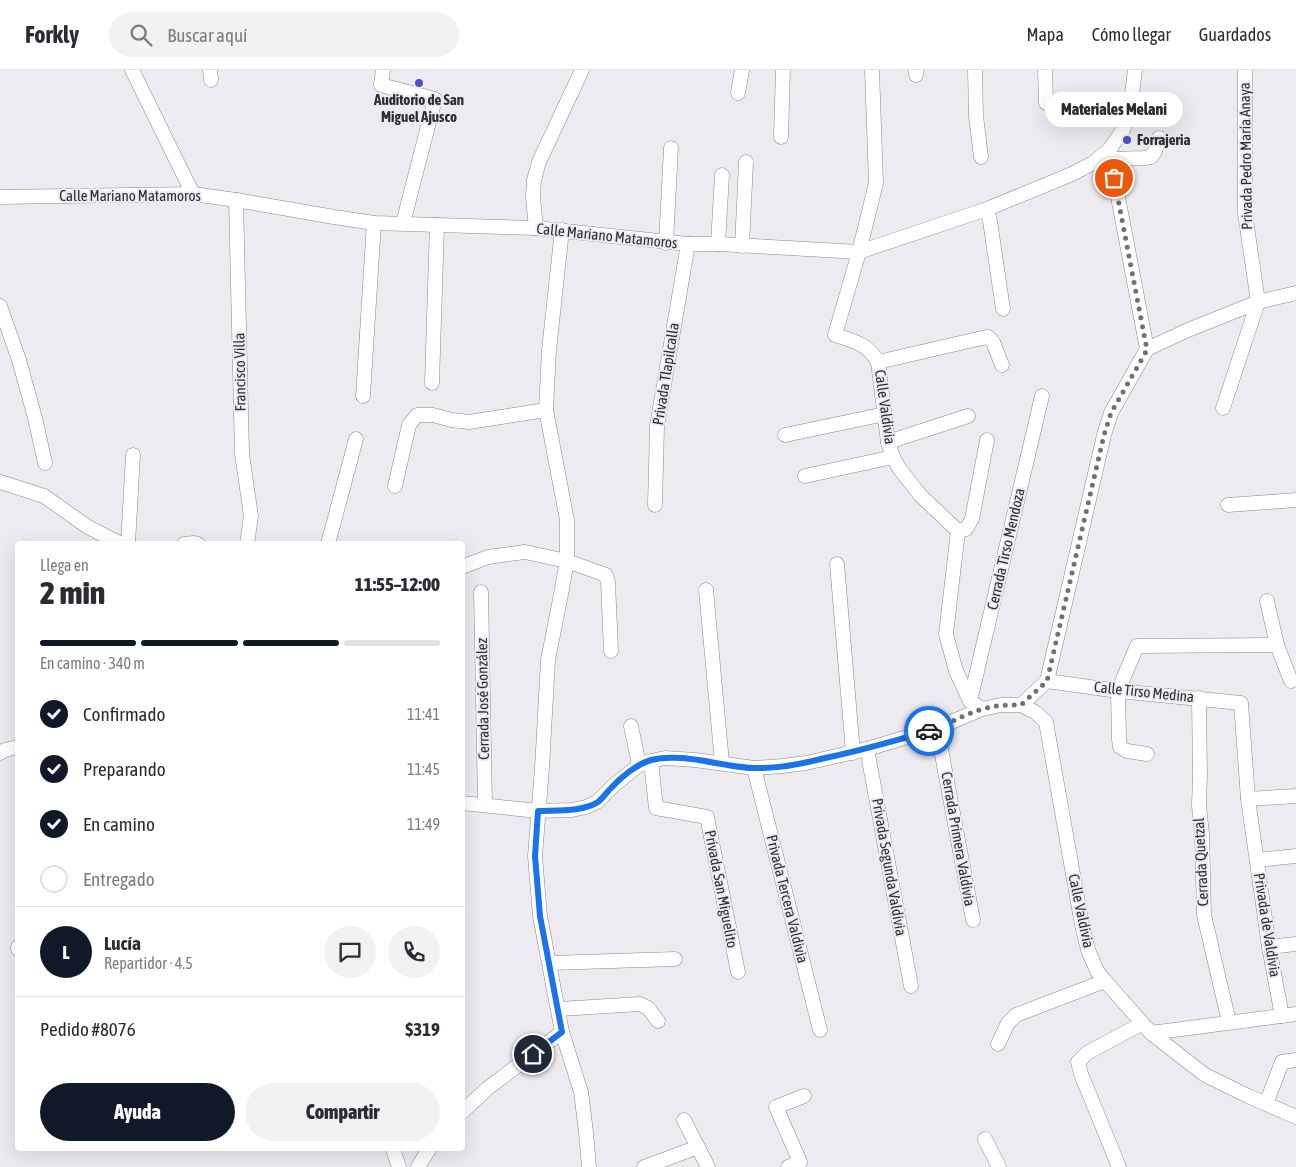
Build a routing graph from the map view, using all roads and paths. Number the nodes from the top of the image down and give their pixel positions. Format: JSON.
{"nodes":[{"id":1,"x":132,"y":70,"type":"edge"},
{"id":2,"x":383,"y":70,"type":"edge"},
{"id":3,"x":582,"y":70,"type":"edge"},
{"id":4,"x":742,"y":70,"type":"edge"},
{"id":5,"x":783,"y":70,"type":"edge"},
{"id":6,"x":872,"y":70,"type":"edge"},
{"id":7,"x":975,"y":70,"type":"edge"},
{"id":8,"x":1045,"y":70,"type":"edge"},
{"id":9,"x":1135,"y":70,"type":"edge"},
{"id":10,"x":1244,"y":70,"type":"edge"},
{"id":11,"x":738,"y":93,"type":"dead end"},
{"id":12,"x":1046,"y":103,"type":"dead end"},
{"id":13,"x":781,"y":137,"type":"dead end"},
{"id":14,"x":1160,"y":138,"type":"dead end"},
{"id":15,"x":671,"y":148,"type":"dead end"},
{"id":16,"x":1110,"y":154,"type":"junction"},
{"id":17,"x":981,"y":157,"type":"dead end"},
{"id":18,"x":746,"y":162,"type":"dead end"},
{"id":19,"x":722,"y":175,"type":"dead end"},
{"id":20,"x":193,"y":194,"type":"junction"},
{"id":21,"x":0,"y":197,"type":"edge"},
{"id":22,"x":236,"y":200,"type":"junction"},
{"id":23,"x":987,"y":209,"type":"junction"},
{"id":24,"x":374,"y":223,"type":"junction"},
{"id":25,"x":403,"y":223,"type":"junction"},
{"id":26,"x":437,"y":225,"type":"junction"},
{"id":27,"x":536,"y":228,"type":"junction"},
{"id":28,"x":562,"y":230,"type":"junction"},
{"id":29,"x":666,"y":242,"type":"junction"},
{"id":30,"x":688,"y":244,"type":"junction"},
{"id":31,"x":718,"y":244,"type":"junction"},
{"id":32,"x":742,"y":246,"type":"junction"},
{"id":33,"x":859,"y":252,"type":"junction"},
{"id":34,"x":1296,"y":293,"type":"edge"},
{"id":35,"x":1258,"y":302,"type":"junction"},
{"id":36,"x":0,"y":306,"type":"edge"},
{"id":37,"x":1003,"y":308,"type":"dead end"},
{"id":38,"x":1147,"y":350,"type":"junction"},
{"id":39,"x":878,"y":362,"type":"junction"},
{"id":40,"x":1002,"y":365,"type":"dead end"},
{"id":41,"x":432,"y":383,"type":"dead end"},
{"id":42,"x":363,"y":396,"type":"dead end"},
{"id":43,"x":1042,"y":396,"type":"dead end"},
{"id":44,"x":1223,"y":408,"type":"dead end"},
{"id":45,"x":546,"y":410,"type":"junction"},
{"id":46,"x":884,"y":414,"type":"junction"},
{"id":47,"x":968,"y":416,"type":"dead end"},
{"id":48,"x":785,"y":435,"type":"dead end"},
{"id":49,"x":356,"y":439,"type":"dead end"},
{"id":50,"x":987,"y":440,"type":"dead end"},
{"id":51,"x":888,"y":442,"type":"junction"},
{"id":52,"x":133,"y":455,"type":"dead end"},
{"id":53,"x":893,"y":457,"type":"junction"},
{"id":54,"x":45,"y":463,"type":"dead end"},
{"id":55,"x":805,"y":476,"type":"dead end"},
{"id":56,"x":0,"y":482,"type":"edge"},
{"id":57,"x":395,"y":486,"type":"dead end"},
{"id":58,"x":1296,"y":500,"type":"edge"},
{"id":59,"x":655,"y":505,"type":"dead end"},
{"id":60,"x":1228,"y":506,"type":"dead end"},
{"id":61,"x":958,"y":531,"type":"junction"},
{"id":62,"x":115,"y":541,"type":"edge"},
{"id":63,"x":128,"y":541,"type":"edge"},
{"id":64,"x":248,"y":541,"type":"edge"},
{"id":65,"x":329,"y":541,"type":"edge"},
{"id":66,"x":567,"y":561,"type":"junction"},
{"id":67,"x":837,"y":564,"type":"dead end"},
{"id":68,"x":465,"y":565,"type":"edge"},
{"id":69,"x":706,"y":590,"type":"dead end"},
{"id":70,"x":481,"y":592,"type":"dead end"},
{"id":71,"x":1267,"y":601,"type":"dead end"},
{"id":72,"x":1278,"y":645,"type":"junction"},
{"id":73,"x":611,"y":651,"type":"dead end"},
{"id":74,"x":1047,"y":681,"type":"junction"},
{"id":75,"x":1291,"y":681,"type":"dead end"},
{"id":76,"x":1118,"y":690,"type":"junction"},
{"id":77,"x":1199,"y":698,"type":"junction"},
{"id":78,"x":970,"y":701,"type":"junction"},
{"id":79,"x":1241,"y":703,"type":"joint"},
{"id":80,"x":1021,"y":705,"type":"junction"},
{"id":81,"x":982,"y":709,"type":"junction"},
{"id":82,"x":631,"y":726,"type":"dead end"},
{"id":83,"x":937,"y":728,"type":"junction"},
{"id":84,"x":15,"y":748,"type":"edge"},
{"id":85,"x":867,"y":749,"type":"junction"},
{"id":86,"x":0,"y":753,"type":"edge"},
{"id":87,"x":853,"y":753,"type":"junction"},
{"id":88,"x":1147,"y":754,"type":"dead end"},
{"id":89,"x":645,"y":762,"type":"junction"},
{"id":90,"x":722,"y":763,"type":"junction"},
{"id":91,"x":754,"y":768,"type":"junction"},
{"id":92,"x":1296,"y":796,"type":"edge"},
{"id":93,"x":1248,"y":798,"type":"junction"},
{"id":94,"x":465,"y":803,"type":"edge"},
{"id":95,"x":485,"y":805,"type":"junction"},
{"id":96,"x":538,"y":811,"type":"junction"},
{"id":97,"x":1296,"y":856,"type":"edge"},
{"id":98,"x":1258,"y":860,"type":"junction"},
{"id":99,"x":972,"y":920,"type":"dead end"},
{"id":100,"x":1296,"y":944,"type":"edge"},
{"id":101,"x":1270,"y":947,"type":"junction"},
{"id":102,"x":674,"y":959,"type":"dead end"},
{"id":103,"x":550,"y":963,"type":"junction"},
{"id":104,"x":738,"y":972,"type":"dead end"},
{"id":105,"x":1105,"y":982,"type":"junction"},
{"id":106,"x":911,"y":986,"type":"dead end"},
{"id":107,"x":558,"y":1009,"type":"junction"},
{"id":108,"x":1296,"y":1014,"type":"edge"},
{"id":109,"x":1282,"y":1016,"type":"junction"},
{"id":110,"x":658,"y":1021,"type":"dead end"},
{"id":111,"x":1229,"y":1022,"type":"junction"},
{"id":112,"x":1146,"y":1028,"type":"junction"},
{"id":113,"x":820,"y":1030,"type":"dead end"},
{"id":114,"x":562,"y":1032,"type":"junction"},
{"id":115,"x":998,"y":1044,"type":"dead end"},
{"id":116,"x":1296,"y":1060,"type":"edge"},
{"id":117,"x":804,"y":1096,"type":"dead end"},
{"id":118,"x":1266,"y":1104,"type":"junction"},
{"id":119,"x":465,"y":1109,"type":"edge"},
{"id":120,"x":1296,"y":1117,"type":"edge"},
{"id":121,"x":684,"y":1120,"type":"dead end"},
{"id":122,"x":984,"y":1139,"type":"dead end"},
{"id":123,"x":698,"y":1148,"type":"junction"},
{"id":124,"x":393,"y":1151,"type":"edge"},
{"id":125,"x":428,"y":1151,"type":"edge"},
{"id":126,"x":399,"y":1167,"type":"edge"},
{"id":127,"x":418,"y":1167,"type":"edge"},
{"id":128,"x":588,"y":1167,"type":"edge"},
{"id":129,"x":644,"y":1167,"type":"edge"},
{"id":130,"x":708,"y":1167,"type":"edge"},
{"id":131,"x":788,"y":1167,"type":"edge"},
{"id":132,"x":999,"y":1167,"type":"edge"},
{"id":133,"x":1119,"y":1167,"type":"edge"}],
"edges":[{"from":1,"to":20,"type":"street"},
{"from":2,"to":25,"type":"street"},
{"from":3,"to":27,"type":"street"},
{"from":4,"to":11,"type":"street"},
{"from":5,"to":13,"type":"street"},
{"from":6,"to":33,"type":"street","name":"Calle Valdivia"},
{"from":7,"to":17,"type":"street"},
{"from":8,"to":12,"type":"street"},
{"from":9,"to":16,"type":"street","name":"Calle Mariano Matamoros"},
{"from":10,"to":35,"type":"street","name":"Privada Pedro María Anaya"},
{"from":14,"to":16,"type":"street"},
{"from":15,"to":29,"type":"street"},
{"from":16,"to":23,"type":"street","name":"Calle Mariano Matamoros"},
{"from":16,"to":38,"type":"street"},
{"from":18,"to":32,"type":"street"},
{"from":19,"to":31,"type":"street"},
{"from":20,"to":21,"type":"street","name":"Calle Mariano Matamoros"},
{"from":20,"to":22,"type":"street","name":"Calle Mariano Matamoros"},
{"from":22,"to":24,"type":"street","name":"Calle Mariano Matamoros"},
{"from":22,"to":64,"type":"street","name":"Francisco Villa"},
{"from":23,"to":33,"type":"street","name":"Calle Mariano Matamoros"},
{"from":23,"to":37,"type":"street"},
{"from":24,"to":25,"type":"street","name":"Calle Mariano Matamoros"},
{"from":24,"to":42,"type":"street"},
{"from":25,"to":26,"type":"street","name":"Calle Mariano Matamoros"},
{"from":26,"to":27,"type":"street","name":"Calle Mariano Matamoros"},
{"from":26,"to":41,"type":"street"},
{"from":27,"to":28,"type":"street","name":"Calle Mariano Matamoros"},
{"from":28,"to":29,"type":"street","name":"Calle Mariano Matamoros"},
{"from":28,"to":45,"type":"street"},
{"from":29,"to":30,"type":"street","name":"Calle Mariano Matamoros"},
{"from":30,"to":31,"type":"street","name":"Calle Mariano Matamoros"},
{"from":30,"to":59,"type":"street","name":"Privada Tlapilcalla"},
{"from":31,"to":32,"type":"street","name":"Calle Mariano Matamoros"},
{"from":32,"to":33,"type":"street","name":"Calle Mariano Matamoros"},
{"from":33,"to":39,"type":"street","name":"Calle Valdivia"},
{"from":34,"to":35,"type":"street"},
{"from":35,"to":38,"type":"street"},
{"from":35,"to":44,"type":"street"},
{"from":36,"to":54,"type":"street"},
{"from":38,"to":74,"type":"street"},
{"from":39,"to":40,"type":"street"},
{"from":39,"to":46,"type":"street","name":"Calle Valdivia"},
{"from":43,"to":78,"type":"street","name":"Cerrada Tirso Mendoza"},
{"from":45,"to":57,"type":"street"},
{"from":45,"to":66,"type":"street"},
{"from":46,"to":48,"type":"street"},
{"from":46,"to":51,"type":"street","name":"Calle Valdivia"},
{"from":47,"to":51,"type":"street"},
{"from":49,"to":65,"type":"street"},
{"from":50,"to":61,"type":"street"},
{"from":51,"to":53,"type":"street","name":"Calle Valdivia"},
{"from":52,"to":63,"type":"street"},
{"from":53,"to":55,"type":"street"},
{"from":53,"to":61,"type":"street","name":"Calle Valdivia"},
{"from":56,"to":62,"type":"street"},
{"from":58,"to":60,"type":"street"},
{"from":61,"to":78,"type":"street"},
{"from":66,"to":68,"type":"street"},
{"from":66,"to":73,"type":"street"},
{"from":66,"to":96,"type":"street"},
{"from":67,"to":87,"type":"street"},
{"from":69,"to":90,"type":"street"},
{"from":70,"to":95,"type":"street","name":"Cerrada José González"},
{"from":71,"to":72,"type":"street"},
{"from":72,"to":75,"type":"street"},
{"from":72,"to":76,"type":"street"},
{"from":74,"to":76,"type":"street","name":"Calle Tirso Medina"},
{"from":74,"to":80,"type":"street"},
{"from":76,"to":77,"type":"street","name":"Calle Tirso Medina"},
{"from":76,"to":88,"type":"street"},
{"from":77,"to":79,"type":"street","name":"Calle Tirso Medina"},
{"from":77,"to":111,"type":"street","name":"Cerrada Quetzal"},
{"from":78,"to":81,"type":"street"},
{"from":79,"to":93,"type":"street","name":"Privada de Valdivia"},
{"from":80,"to":81,"type":"street"},
{"from":80,"to":105,"type":"street","name":"Calle Valdivia"},
{"from":81,"to":83,"type":"street"},
{"from":82,"to":89,"type":"street"},
{"from":83,"to":85,"type":"street"},
{"from":83,"to":99,"type":"street","name":"Cerrada Primera Valdivia"},
{"from":84,"to":86,"type":"street"},
{"from":85,"to":87,"type":"street"},
{"from":85,"to":106,"type":"street","name":"Privada Segunda Valdivia"},
{"from":87,"to":91,"type":"street"},
{"from":89,"to":90,"type":"street"},
{"from":89,"to":96,"type":"street"},
{"from":89,"to":104,"type":"street","name":"Privada San Miguelito"},
{"from":90,"to":91,"type":"street"},
{"from":91,"to":113,"type":"street","name":"Privada Tercera Valdivia"},
{"from":92,"to":93,"type":"street"},
{"from":93,"to":98,"type":"street","name":"Privada de Valdivia"},
{"from":94,"to":95,"type":"street"},
{"from":95,"to":96,"type":"street"},
{"from":96,"to":103,"type":"street"},
{"from":97,"to":98,"type":"street"},
{"from":98,"to":101,"type":"street","name":"Privada de Valdivia"},
{"from":100,"to":101,"type":"street"},
{"from":101,"to":109,"type":"street","name":"Privada de Valdivia"},
{"from":102,"to":103,"type":"street"},
{"from":103,"to":107,"type":"street"},
{"from":105,"to":112,"type":"street","name":"Calle Valdivia"},
{"from":105,"to":115,"type":"street"},
{"from":107,"to":110,"type":"street"},
{"from":107,"to":114,"type":"street"},
{"from":108,"to":109,"type":"street"},
{"from":109,"to":111,"type":"street"},
{"from":111,"to":112,"type":"street"},
{"from":112,"to":118,"type":"street","name":"Calle Valdivia"},
{"from":112,"to":133,"type":"street"},
{"from":114,"to":119,"type":"street"},
{"from":114,"to":128,"type":"street"},
{"from":116,"to":118,"type":"street"},
{"from":117,"to":131,"type":"street"},
{"from":118,"to":120,"type":"street","name":"Calle Valdivia"},
{"from":121,"to":123,"type":"street"},
{"from":122,"to":132,"type":"street"},
{"from":123,"to":129,"type":"street"},
{"from":123,"to":130,"type":"street"},
{"from":124,"to":126,"type":"street"},
{"from":125,"to":127,"type":"street"}]}
